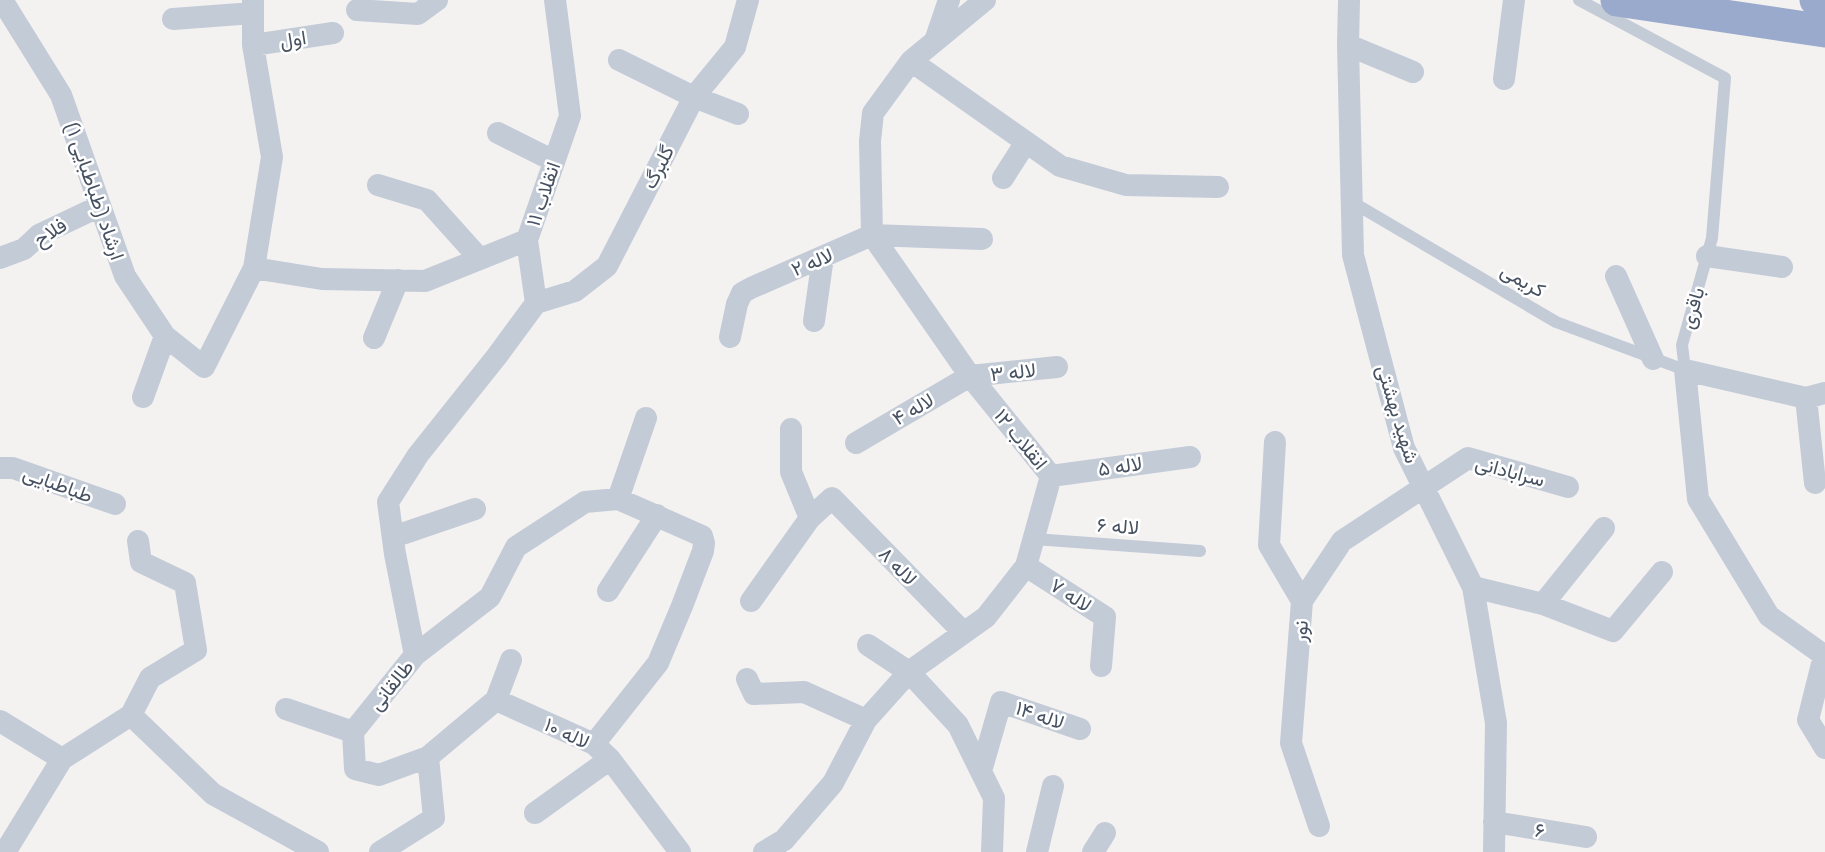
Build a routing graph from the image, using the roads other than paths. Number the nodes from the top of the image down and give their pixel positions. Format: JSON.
{"nodes":[{"id":1,"x":2,"y":0,"type":"edge"},
{"id":2,"x":438,"y":0,"type":"edge"},
{"id":3,"x":555,"y":0,"type":"edge"},
{"id":4,"x":748,"y":0,"type":"edge"},
{"id":5,"x":949,"y":0,"type":"edge"},
{"id":6,"x":985,"y":0,"type":"edge"},
{"id":7,"x":1349,"y":0,"type":"edge"},
{"id":8,"x":1515,"y":0,"type":"edge"},
{"id":9,"x":1579,"y":0,"type":"edge"},
{"id":10,"x":1617,"y":0,"type":"edge"},
{"id":11,"x":1816,"y":0,"type":"edge"},
{"id":12,"x":1825,"y":2,"type":"edge"},
{"id":13,"x":253,"y":7,"type":"edge"},
{"id":14,"x":357,"y":10,"type":"dead end"},
{"id":15,"x":172,"y":19,"type":"dead end"},
{"id":16,"x":1825,"y":31,"type":"edge"},
{"id":17,"x":333,"y":33,"type":"dead end"},
{"id":18,"x":935,"y":42,"type":"junction"},
{"id":19,"x":253,"y":45,"type":"junction"},
{"id":20,"x":1348,"y":45,"type":"junction"},
{"id":21,"x":619,"y":60,"type":"dead end"},
{"id":22,"x":911,"y":61,"type":"junction"},
{"id":23,"x":1413,"y":72,"type":"dead end"},
{"id":24,"x":1504,"y":79,"type":"dead end"},
{"id":25,"x":694,"y":97,"type":"junction"},
{"id":26,"x":738,"y":114,"type":"dead end"},
{"id":27,"x":498,"y":133,"type":"dead end"},
{"id":28,"x":1026,"y":142,"type":"junction"},
{"id":29,"x":554,"y":161,"type":"junction"},
{"id":30,"x":1003,"y":178,"type":"dead end"},
{"id":31,"x":378,"y":185,"type":"dead end"},
{"id":32,"x":1218,"y":187,"type":"dead end"},
{"id":33,"x":1352,"y":202,"type":"junction"},
{"id":34,"x":100,"y":206,"type":"junction"},
{"id":35,"x":872,"y":235,"type":"junction"},
{"id":36,"x":982,"y":239,"type":"dead end"},
{"id":37,"x":527,"y":240,"type":"junction"},
{"id":38,"x":1707,"y":256,"type":"junction"},
{"id":39,"x":823,"y":257,"type":"junction"},
{"id":40,"x":0,"y":258,"type":"edge"},
{"id":41,"x":480,"y":259,"type":"junction"},
{"id":42,"x":1782,"y":267,"type":"dead end"},
{"id":43,"x":254,"y":268,"type":"junction"},
{"id":44,"x":1616,"y":276,"type":"dead end"},
{"id":45,"x":398,"y":280,"type":"junction"},
{"id":46,"x":536,"y":303,"type":"junction"},
{"id":47,"x":814,"y":321,"type":"dead end"},
{"id":48,"x":165,"y":336,"type":"junction"},
{"id":49,"x":730,"y":337,"type":"dead end"},
{"id":50,"x":374,"y":339,"type":"dead end"},
{"id":51,"x":1653,"y":359,"type":"junction"},
{"id":52,"x":1057,"y":367,"type":"dead end"},
{"id":53,"x":1684,"y":370,"type":"junction"},
{"id":54,"x":970,"y":376,"type":"junction"},
{"id":55,"x":1816,"y":395,"type":"edge"},
{"id":56,"x":143,"y":398,"type":"dead end"},
{"id":57,"x":646,"y":418,"type":"dead end"},
{"id":58,"x":791,"y":429,"type":"dead end"},
{"id":59,"x":1275,"y":442,"type":"dead end"},
{"id":60,"x":856,"y":443,"type":"dead end"},
{"id":61,"x":1190,"y":457,"type":"dead end"},
{"id":62,"x":0,"y":468,"type":"edge"},
{"id":63,"x":1051,"y":476,"type":"junction"},
{"id":64,"x":1815,"y":483,"type":"dead end"},
{"id":65,"x":1568,"y":487,"type":"dead end"},
{"id":66,"x":1424,"y":488,"type":"junction"},
{"id":67,"x":618,"y":499,"type":"junction"},
{"id":68,"x":115,"y":504,"type":"dead end"},
{"id":69,"x":475,"y":509,"type":"dead end"},
{"id":70,"x":657,"y":515,"type":"junction"},
{"id":71,"x":810,"y":518,"type":"junction"},
{"id":72,"x":1604,"y":528,"type":"dead end"},
{"id":73,"x":393,"y":537,"type":"junction"},
{"id":74,"x":1034,"y":539,"type":"junction"},
{"id":75,"x":138,"y":541,"type":"dead end"},
{"id":76,"x":1200,"y":551,"type":"dead end"},
{"id":77,"x":1026,"y":566,"type":"junction"},
{"id":78,"x":1662,"y":572,"type":"dead end"},
{"id":79,"x":1473,"y":587,"type":"junction"},
{"id":80,"x":608,"y":591,"type":"dead end"},
{"id":81,"x":751,"y":601,"type":"dead end"},
{"id":82,"x":1302,"y":601,"type":"junction"},
{"id":83,"x":1543,"y":604,"type":"junction"},
{"id":84,"x":963,"y":633,"type":"junction"},
{"id":85,"x":868,"y":645,"type":"dead end"},
{"id":86,"x":415,"y":655,"type":"junction"},
{"id":87,"x":1825,"y":656,"type":"edge"},
{"id":88,"x":511,"y":660,"type":"dead end"},
{"id":89,"x":1101,"y":666,"type":"dead end"},
{"id":90,"x":909,"y":672,"type":"junction"},
{"id":91,"x":747,"y":679,"type":"dead end"},
{"id":92,"x":496,"y":700,"type":"junction"},
{"id":93,"x":286,"y":709,"type":"dead end"},
{"id":94,"x":131,"y":715,"type":"junction"},
{"id":95,"x":866,"y":720,"type":"junction"},
{"id":96,"x":0,"y":721,"type":"edge"},
{"id":97,"x":1080,"y":729,"type":"dead end"},
{"id":98,"x":353,"y":732,"type":"junction"},
{"id":99,"x":1825,"y":748,"type":"edge"},
{"id":100,"x":602,"y":752,"type":"junction"},
{"id":101,"x":428,"y":757,"type":"junction"},
{"id":102,"x":62,"y":759,"type":"junction"},
{"id":103,"x":981,"y":771,"type":"junction"},
{"id":104,"x":1053,"y":786,"type":"dead end"},
{"id":105,"x":535,"y":813,"type":"dead end"},
{"id":106,"x":1494,"y":822,"type":"junction"},
{"id":107,"x":1318,"y":826,"type":"dead end"},
{"id":108,"x":1586,"y":837,"type":"dead end"},
{"id":109,"x":5,"y":848,"type":"edge"},
{"id":110,"x":318,"y":852,"type":"edge"},
{"id":111,"x":380,"y":852,"type":"edge"},
{"id":112,"x":680,"y":852,"type":"edge"},
{"id":113,"x":764,"y":852,"type":"edge"},
{"id":114,"x":992,"y":852,"type":"edge"},
{"id":115,"x":1037,"y":852,"type":"edge"},
{"id":116,"x":1494,"y":852,"type":"edge"}],
"edges":[{"from":1,"to":34,"type":"street","name":"ارشاد (طباطبایی ۱)"},
{"from":2,"to":14,"type":"street"},
{"from":3,"to":29,"type":"street","name":"انقلاب ۱۱"},
{"from":4,"to":25,"type":"street","name":"گلبرگ"},
{"from":5,"to":18,"type":"street"},
{"from":6,"to":18,"type":"street"},
{"from":7,"to":20,"type":"street","name":"شهید بهشتی"},
{"from":8,"to":24,"type":"street"},
{"from":9,"to":38,"type":"lane","name":"باقری"},
{"from":10,"to":16,"type":"highway"},
{"from":11,"to":12,"type":"highway"},
{"from":13,"to":15,"type":"street"},
{"from":13,"to":19,"type":"street"},
{"from":17,"to":19,"type":"street","name":"اول"},
{"from":18,"to":22,"type":"street"},
{"from":19,"to":43,"type":"street"},
{"from":20,"to":23,"type":"street"},
{"from":20,"to":33,"type":"street","name":"شهید بهشتی"},
{"from":21,"to":25,"type":"street"},
{"from":22,"to":28,"type":"street"},
{"from":22,"to":35,"type":"street"},
{"from":25,"to":26,"type":"street"},
{"from":25,"to":46,"type":"street","name":"گلبرگ"},
{"from":27,"to":29,"type":"street"},
{"from":28,"to":30,"type":"street"},
{"from":28,"to":32,"type":"street"},
{"from":29,"to":37,"type":"street","name":"انقلاب ۱۱"},
{"from":31,"to":41,"type":"street"},
{"from":33,"to":51,"type":"lane","name":"کریمی"},
{"from":33,"to":66,"type":"street","name":"شهید بهشتی"},
{"from":34,"to":40,"type":"street","name":"فلاح"},
{"from":34,"to":48,"type":"street","name":"ارشاد (طباطبایی ۱)"},
{"from":35,"to":36,"type":"street"},
{"from":35,"to":39,"type":"street","name":"لاله ۲"},
{"from":35,"to":54,"type":"street","name":"انقلاب ۱۲"},
{"from":37,"to":41,"type":"street"},
{"from":37,"to":46,"type":"street","name":"انقلاب ۱۱"},
{"from":38,"to":42,"type":"street"},
{"from":38,"to":53,"type":"lane","name":"باقری"},
{"from":39,"to":47,"type":"street"},
{"from":39,"to":49,"type":"street","name":"لاله ۲"},
{"from":41,"to":45,"type":"street"},
{"from":43,"to":45,"type":"street"},
{"from":43,"to":48,"type":"street","name":"ارشاد (طباطبایی ۱)"},
{"from":44,"to":51,"type":"street"},
{"from":45,"to":50,"type":"street"},
{"from":46,"to":73,"type":"street","name":"طالقانی"},
{"from":48,"to":56,"type":"street"},
{"from":51,"to":53,"type":"lane","name":"کریمی"},
{"from":52,"to":54,"type":"street","name":"لاله ۳"},
{"from":53,"to":55,"type":"street"},
{"from":53,"to":87,"type":"street","name":"باقری"},
{"from":54,"to":60,"type":"street","name":"لاله ۴"},
{"from":54,"to":63,"type":"street","name":"انقلاب ۱۲"},
{"from":55,"to":64,"type":"street"},
{"from":57,"to":67,"type":"street"},
{"from":58,"to":71,"type":"street"},
{"from":59,"to":82,"type":"street"},
{"from":61,"to":63,"type":"street","name":"لاله ۵"},
{"from":62,"to":68,"type":"street","name":"طباطبایی"},
{"from":63,"to":74,"type":"street","name":"انقلاب ۱۲"},
{"from":65,"to":66,"type":"street","name":"سرابادانی"},
{"from":66,"to":79,"type":"street","name":"شهید بهشتی"},
{"from":66,"to":82,"type":"street","name":"نور"},
{"from":67,"to":70,"type":"street"},
{"from":67,"to":86,"type":"street"},
{"from":69,"to":73,"type":"street"},
{"from":70,"to":80,"type":"street"},
{"from":70,"to":100,"type":"street"},
{"from":71,"to":81,"type":"street"},
{"from":71,"to":84,"type":"street","name":"لاله ۸"},
{"from":72,"to":83,"type":"street"},
{"from":73,"to":86,"type":"street","name":"طالقانی"},
{"from":74,"to":76,"type":"lane","name":"لاله ۶"},
{"from":74,"to":77,"type":"street","name":"انقلاب ۱۲"},
{"from":75,"to":94,"type":"street"},
{"from":77,"to":84,"type":"street","name":"انقلاب ۱۲"},
{"from":77,"to":89,"type":"street","name":"لاله ۷"},
{"from":78,"to":83,"type":"street"},
{"from":79,"to":83,"type":"street"},
{"from":79,"to":106,"type":"street","name":"شهید بهشتی"},
{"from":82,"to":107,"type":"street","name":"نور"},
{"from":84,"to":90,"type":"street","name":"انقلاب ۱۲"},
{"from":85,"to":90,"type":"street"},
{"from":86,"to":98,"type":"street","name":"طالقانی"},
{"from":87,"to":99,"type":"street"},
{"from":88,"to":92,"type":"street"},
{"from":90,"to":95,"type":"street","name":"انقلاب ۱۲"},
{"from":90,"to":103,"type":"street"},
{"from":91,"to":95,"type":"street"},
{"from":92,"to":100,"type":"street","name":"لاله ۱۰"},
{"from":92,"to":101,"type":"street"},
{"from":93,"to":98,"type":"street"},
{"from":94,"to":102,"type":"street"},
{"from":94,"to":110,"type":"street"},
{"from":95,"to":113,"type":"street","name":"انقلاب ۱۲"},
{"from":96,"to":102,"type":"street"},
{"from":97,"to":103,"type":"street","name":"لاله ۱۴"},
{"from":98,"to":101,"type":"street"},
{"from":100,"to":105,"type":"street"},
{"from":100,"to":112,"type":"street","name":"لاله ۱۰"},
{"from":101,"to":111,"type":"street"},
{"from":102,"to":109,"type":"street"},
{"from":103,"to":114,"type":"street"},
{"from":104,"to":115,"type":"street"},
{"from":106,"to":108,"type":"street","name":"۶"},
{"from":106,"to":116,"type":"street","name":"شهید بهشتی"}]}
